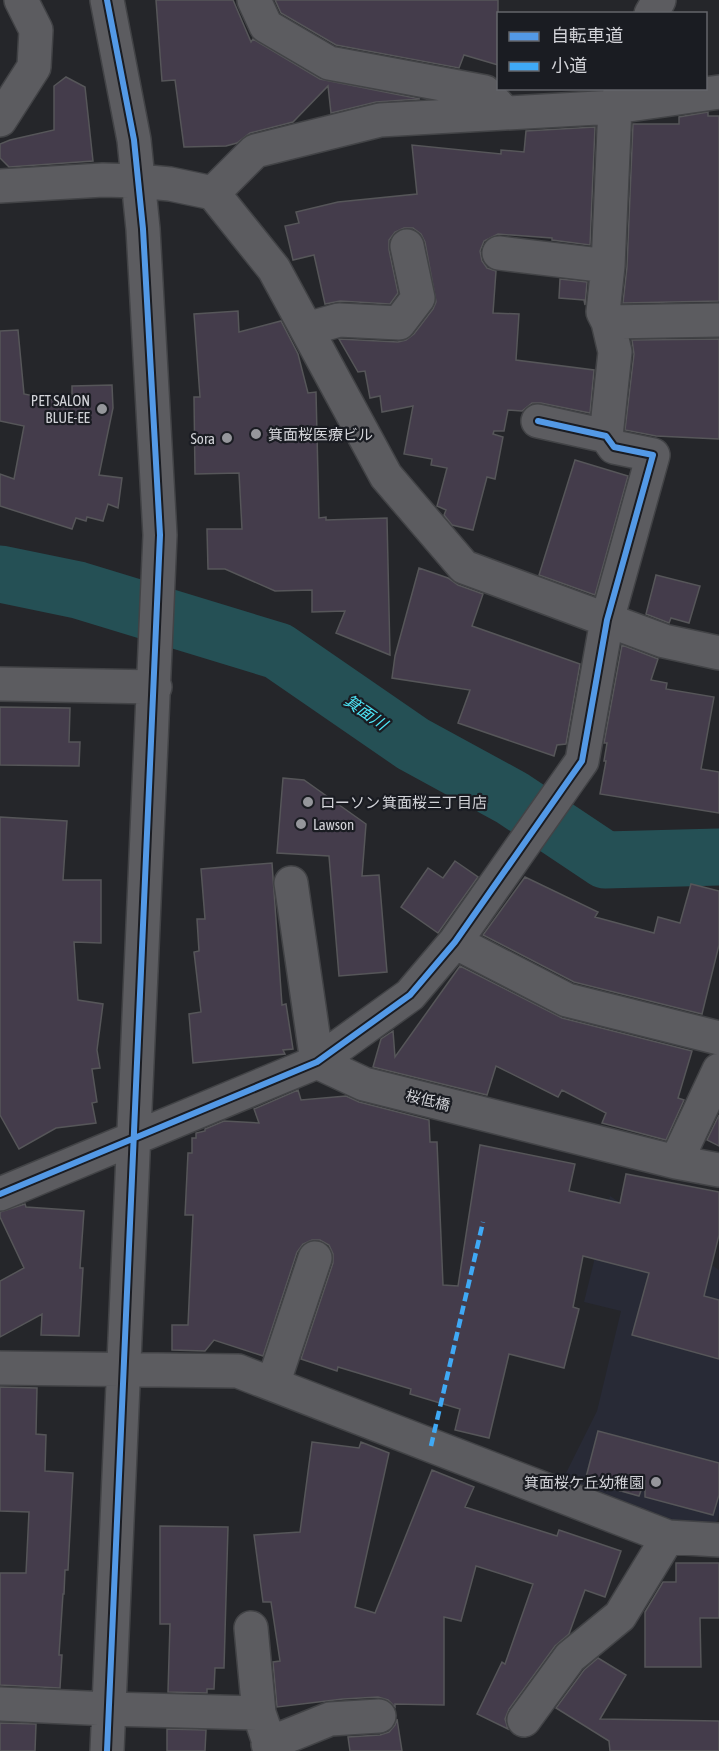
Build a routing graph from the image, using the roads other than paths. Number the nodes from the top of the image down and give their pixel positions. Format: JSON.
{"nodes":[{"id":1,"x":21,"y":0,"type":"edge"},
{"id":2,"x":107,"y":0,"type":"edge"},
{"id":3,"x":254,"y":0,"type":"edge"},
{"id":4,"x":719,"y":92,"type":"edge"},
{"id":5,"x":619,"y":98,"type":"edge"},
{"id":6,"x":504,"y":112,"type":"junction"},
{"id":7,"x":0,"y":120,"type":"edge"},
{"id":8,"x":138,"y":181,"type":"junction"},
{"id":9,"x":0,"y":186,"type":"edge"},
{"id":10,"x":213,"y":193,"type":"junction"},
{"id":11,"x":407,"y":246,"type":"dead end"},
{"id":12,"x":499,"y":253,"type":"dead end"},
{"id":13,"x":608,"y":266,"type":"junction"},
{"id":14,"x":719,"y":320,"type":"edge"},
{"id":15,"x":608,"y":322,"type":"junction"},
{"id":16,"x":307,"y":329,"type":"junction"},
{"id":17,"x":538,"y":422,"type":"dead end"},
{"id":18,"x":606,"y":436,"type":"junction"},
{"id":19,"x":607,"y":620,"type":"junction"},
{"id":20,"x":719,"y":653,"type":"edge"},
{"id":21,"x":0,"y":684,"type":"edge"},
{"id":22,"x":155,"y":687,"type":"junction"},
{"id":23,"x":291,"y":883,"type":"dead end"},
{"id":24,"x":455,"y":942,"type":"junction"},
{"id":25,"x":719,"y":1038,"type":"edge"},
{"id":26,"x":317,"y":1062,"type":"junction"},
{"id":27,"x":719,"y":1070,"type":"edge"},
{"id":28,"x":134,"y":1137,"type":"junction"},
{"id":29,"x":676,"y":1162,"type":"junction"},
{"id":30,"x":719,"y":1170,"type":"edge"},
{"id":31,"x":0,"y":1194,"type":"edge"},
{"id":32,"x":315,"y":1258,"type":"dead end"},
{"id":33,"x":0,"y":1368,"type":"edge"},
{"id":34,"x":124,"y":1369,"type":"junction"},
{"id":35,"x":273,"y":1384,"type":"junction"},
{"id":36,"x":668,"y":1537,"type":"junction"},
{"id":37,"x":719,"y":1540,"type":"edge"},
{"id":38,"x":251,"y":1628,"type":"dead end"},
{"id":39,"x":0,"y":1704,"type":"edge"},
{"id":40,"x":109,"y":1709,"type":"junction"},
{"id":41,"x":259,"y":1713,"type":"junction"},
{"id":42,"x":379,"y":1716,"type":"dead end"},
{"id":43,"x":524,"y":1720,"type":"dead end"},
{"id":44,"x":270,"y":1747,"type":"edge"},
{"id":45,"x":107,"y":1751,"type":"edge"}],
"edges":[{"from":1,"to":7,"type":"street"},
{"from":2,"to":8,"type":"street"},
{"from":3,"to":6,"type":"street"},
{"from":4,"to":5,"type":"street"},
{"from":5,"to":6,"type":"street"},
{"from":5,"to":13,"type":"street"},
{"from":6,"to":10,"type":"street"},
{"from":8,"to":9,"type":"street"},
{"from":8,"to":10,"type":"street"},
{"from":8,"to":22,"type":"street"},
{"from":10,"to":16,"type":"street"},
{"from":11,"to":16,"type":"street"},
{"from":12,"to":13,"type":"street"},
{"from":13,"to":15,"type":"street"},
{"from":14,"to":15,"type":"street"},
{"from":15,"to":18,"type":"street"},
{"from":16,"to":19,"type":"street"},
{"from":17,"to":18,"type":"street"},
{"from":18,"to":19,"type":"street"},
{"from":19,"to":20,"type":"street"},
{"from":19,"to":24,"type":"street"},
{"from":21,"to":22,"type":"street"},
{"from":22,"to":28,"type":"street"},
{"from":23,"to":26,"type":"street"},
{"from":24,"to":25,"type":"street"},
{"from":24,"to":26,"type":"street"},
{"from":26,"to":28,"type":"street"},
{"from":26,"to":29,"type":"street","name":"桜低橋"},
{"from":27,"to":29,"type":"street"},
{"from":28,"to":31,"type":"street"},
{"from":28,"to":34,"type":"street"},
{"from":29,"to":30,"type":"street","name":"桜低橋"},
{"from":32,"to":35,"type":"street"},
{"from":33,"to":34,"type":"street"},
{"from":34,"to":35,"type":"street"},
{"from":34,"to":40,"type":"street"},
{"from":35,"to":36,"type":"street"},
{"from":36,"to":37,"type":"street"},
{"from":36,"to":43,"type":"street"},
{"from":38,"to":41,"type":"street"},
{"from":39,"to":40,"type":"street"},
{"from":40,"to":41,"type":"street"},
{"from":40,"to":45,"type":"street"},
{"from":41,"to":44,"type":"street"},
{"from":42,"to":44,"type":"street"}]}
